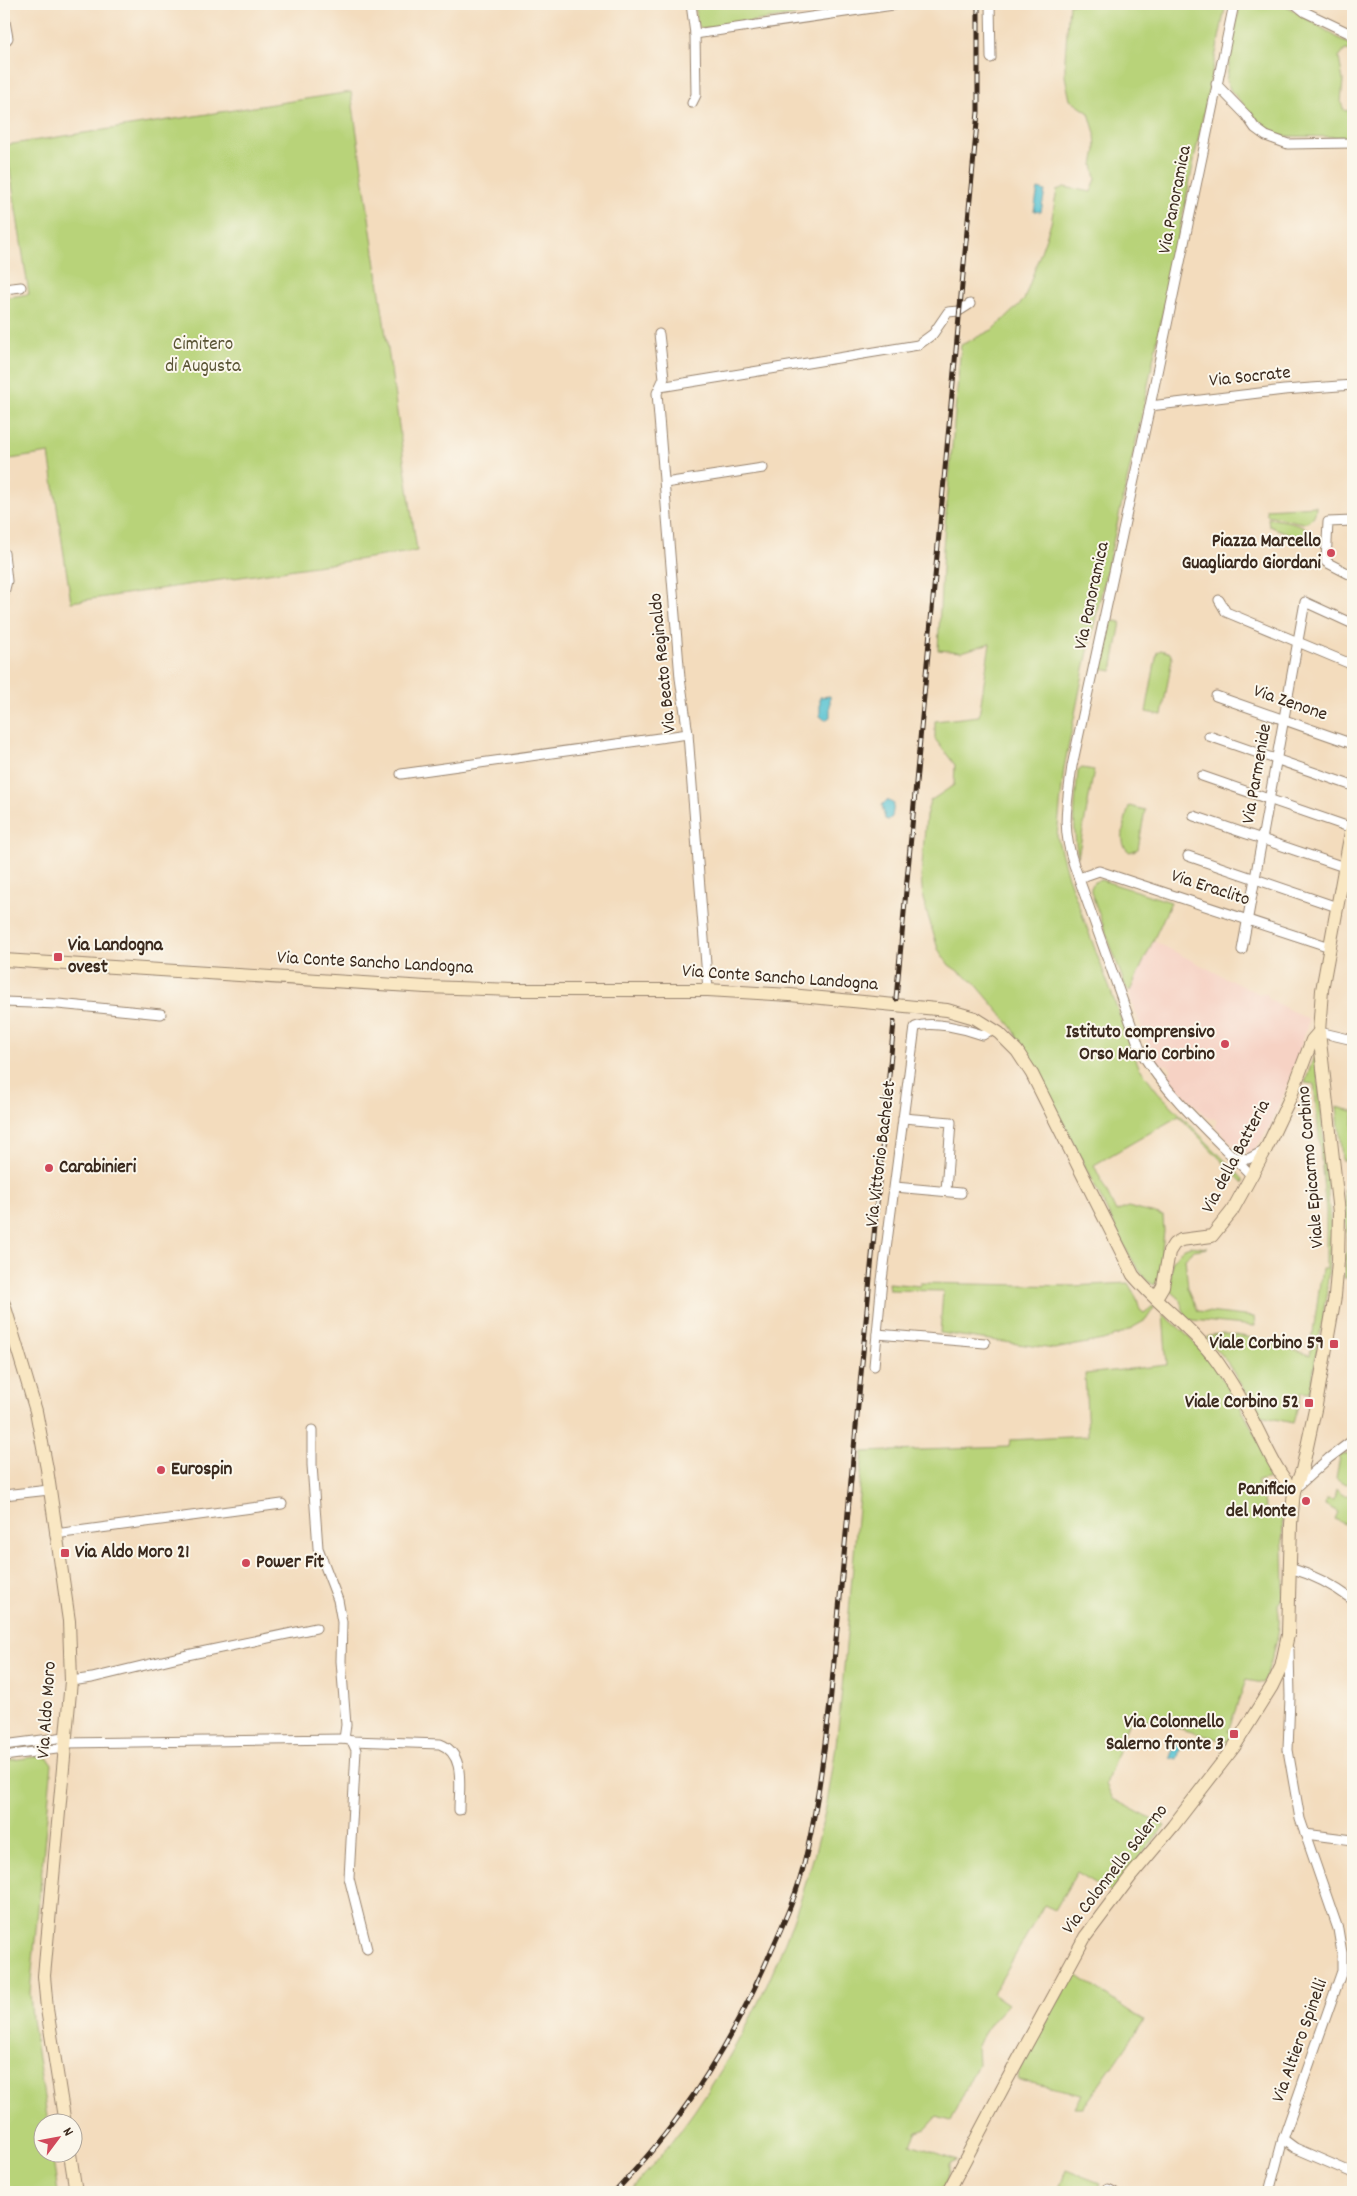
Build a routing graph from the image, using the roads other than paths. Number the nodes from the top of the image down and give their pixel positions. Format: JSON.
{"nodes":[{"id":1,"x":691,"y":4,"type":"edge"},
{"id":2,"x":900,"y":4,"type":"edge"},
{"id":3,"x":990,"y":4,"type":"edge"},
{"id":4,"x":1234,"y":4,"type":"edge"},
{"id":5,"x":1295,"y":4,"type":"edge"},
{"id":6,"x":4,"y":16,"type":"edge"},
{"id":7,"x":695,"y":34,"type":"junction"},
{"id":8,"x":1353,"y":35,"type":"edge"},
{"id":9,"x":4,"y":43,"type":"edge"},
{"id":10,"x":991,"y":58,"type":"dead end"},
{"id":11,"x":1216,"y":84,"type":"junction"},
{"id":12,"x":692,"y":103,"type":"dead end"},
{"id":13,"x":1353,"y":143,"type":"edge"},
{"id":14,"x":21,"y":286,"type":"dead end"},
{"id":15,"x":4,"y":289,"type":"edge"},
{"id":16,"x":970,"y":304,"type":"dead end"},
{"id":17,"x":659,"y":334,"type":"dead end"},
{"id":18,"x":1353,"y":385,"type":"edge"},
{"id":19,"x":660,"y":387,"type":"junction"},
{"id":20,"x":1150,"y":406,"type":"junction"},
{"id":21,"x":763,"y":468,"type":"dead end"},
{"id":22,"x":665,"y":483,"type":"junction"},
{"id":23,"x":1353,"y":521,"type":"edge"},
{"id":24,"x":4,"y":552,"type":"edge"},
{"id":25,"x":1353,"y":576,"type":"edge"},
{"id":26,"x":4,"y":592,"type":"edge"},
{"id":27,"x":1219,"y":600,"type":"dead end"},
{"id":28,"x":1353,"y":624,"type":"edge"},
{"id":29,"x":1297,"y":643,"type":"junction"},
{"id":30,"x":1353,"y":665,"type":"edge"},
{"id":31,"x":1216,"y":696,"type":"dead end"},
{"id":32,"x":1284,"y":720,"type":"junction"},
{"id":33,"x":688,"y":734,"type":"junction"},
{"id":34,"x":1209,"y":736,"type":"dead end"},
{"id":35,"x":1353,"y":744,"type":"edge"},
{"id":36,"x":1277,"y":760,"type":"junction"},
{"id":37,"x":400,"y":774,"type":"dead end"},
{"id":38,"x":1202,"y":776,"type":"dead end"},
{"id":39,"x":1353,"y":786,"type":"edge"},
{"id":40,"x":1270,"y":800,"type":"junction"},
{"id":41,"x":1194,"y":816,"type":"dead end"},
{"id":42,"x":1353,"y":824,"type":"edge"},
{"id":43,"x":1262,"y":839,"type":"junction"},
{"id":44,"x":1188,"y":856,"type":"dead end"},
{"id":45,"x":1344,"y":867,"type":"junction"},
{"id":46,"x":1079,"y":878,"type":"junction"},
{"id":47,"x":1255,"y":879,"type":"junction"},
{"id":48,"x":1337,"y":907,"type":"junction"},
{"id":49,"x":1248,"y":919,"type":"junction"},
{"id":50,"x":1330,"y":947,"type":"junction"},
{"id":51,"x":1242,"y":950,"type":"dead end"},
{"id":52,"x":4,"y":960,"type":"edge"},
{"id":53,"x":708,"y":990,"type":"junction"},
{"id":54,"x":4,"y":1002,"type":"edge"},
{"id":55,"x":160,"y":1014,"type":"dead end"},
{"id":56,"x":992,"y":1029,"type":"junction"},
{"id":57,"x":1319,"y":1032,"type":"junction"},
{"id":58,"x":1353,"y":1040,"type":"edge"},
{"id":59,"x":903,"y":1118,"type":"junction"},
{"id":60,"x":1264,"y":1151,"type":"junction"},
{"id":61,"x":1231,"y":1156,"type":"junction"},
{"id":62,"x":1251,"y":1175,"type":"junction"},
{"id":63,"x":895,"y":1186,"type":"junction"},
{"id":64,"x":946,"y":1191,"type":"junction"},
{"id":65,"x":961,"y":1193,"type":"dead end"},
{"id":66,"x":1156,"y":1298,"type":"junction"},
{"id":67,"x":4,"y":1304,"type":"edge"},
{"id":68,"x":877,"y":1334,"type":"junction"},
{"id":69,"x":985,"y":1343,"type":"dead end"},
{"id":70,"x":874,"y":1366,"type":"dead end"},
{"id":71,"x":312,"y":1430,"type":"dead end"},
{"id":72,"x":1353,"y":1440,"type":"edge"},
{"id":73,"x":1307,"y":1472,"type":"junction"},
{"id":74,"x":49,"y":1490,"type":"junction"},
{"id":75,"x":1294,"y":1491,"type":"junction"},
{"id":76,"x":4,"y":1495,"type":"edge"},
{"id":77,"x":282,"y":1504,"type":"dead end"},
{"id":78,"x":55,"y":1534,"type":"junction"},
{"id":79,"x":1290,"y":1568,"type":"junction"},
{"id":80,"x":1353,"y":1600,"type":"edge"},
{"id":81,"x":316,"y":1628,"type":"dead end"},
{"id":82,"x":1288,"y":1634,"type":"junction"},
{"id":83,"x":71,"y":1680,"type":"junction"},
{"id":84,"x":1272,"y":1686,"type":"junction"},
{"id":85,"x":1290,"y":1687,"type":"junction"},
{"id":86,"x":348,"y":1740,"type":"junction"},
{"id":87,"x":64,"y":1742,"type":"junction"},
{"id":88,"x":4,"y":1745,"type":"edge"},
{"id":89,"x":4,"y":1756,"type":"edge"},
{"id":90,"x":459,"y":1810,"type":"dead end"},
{"id":91,"x":1305,"y":1834,"type":"junction"},
{"id":92,"x":1353,"y":1840,"type":"edge"},
{"id":93,"x":367,"y":1949,"type":"dead end"},
{"id":94,"x":63,"y":2114,"type":"edge"},
{"id":95,"x":1283,"y":2139,"type":"junction"},
{"id":96,"x":72,"y":2164,"type":"edge"},
{"id":97,"x":1353,"y":2173,"type":"edge"},
{"id":98,"x":76,"y":2192,"type":"edge"},
{"id":99,"x":948,"y":2192,"type":"edge"},
{"id":100,"x":1103,"y":2192,"type":"edge"},
{"id":101,"x":1114,"y":2192,"type":"edge"},
{"id":102,"x":1269,"y":2192,"type":"edge"}],
"edges":[{"from":1,"to":7,"type":"street"},
{"from":2,"to":7,"type":"street"},
{"from":3,"to":10,"type":"street"},
{"from":4,"to":11,"type":"street","name":"Via Panoramica"},
{"from":5,"to":8,"type":"street"},
{"from":6,"to":9,"type":"street"},
{"from":7,"to":12,"type":"street"},
{"from":11,"to":13,"type":"street"},
{"from":11,"to":20,"type":"street","name":"Via Panoramica"},
{"from":14,"to":15,"type":"street"},
{"from":16,"to":19,"type":"street"},
{"from":17,"to":19,"type":"street","name":"Via Beato Reginaldo"},
{"from":18,"to":20,"type":"street","name":"Via Socrate"},
{"from":19,"to":22,"type":"street","name":"Via Beato Reginaldo"},
{"from":20,"to":46,"type":"street","name":"Via Panoramica"},
{"from":21,"to":22,"type":"street"},
{"from":22,"to":33,"type":"street","name":"Via Beato Reginaldo"},
{"from":23,"to":25,"type":"street"},
{"from":24,"to":26,"type":"street"},
{"from":27,"to":29,"type":"street"},
{"from":28,"to":29,"type":"street","name":"Via Parmenide"},
{"from":29,"to":30,"type":"street"},
{"from":29,"to":32,"type":"street","name":"Via Parmenide"},
{"from":31,"to":32,"type":"street","name":"Via Zenone"},
{"from":32,"to":35,"type":"street","name":"Via Zenone"},
{"from":32,"to":36,"type":"street","name":"Via Parmenide"},
{"from":33,"to":37,"type":"street"},
{"from":33,"to":53,"type":"street","name":"Via Beato Reginaldo"},
{"from":34,"to":36,"type":"street"},
{"from":36,"to":39,"type":"street"},
{"from":36,"to":40,"type":"street","name":"Via Parmenide"},
{"from":38,"to":40,"type":"street"},
{"from":40,"to":42,"type":"street"},
{"from":40,"to":43,"type":"street","name":"Via Parmenide"},
{"from":41,"to":43,"type":"street"},
{"from":42,"to":45,"type":"main road","name":"Viale Epicarmo Corbino"},
{"from":43,"to":45,"type":"street"},
{"from":43,"to":47,"type":"street","name":"Via Parmenide"},
{"from":44,"to":47,"type":"street"},
{"from":45,"to":48,"type":"main road","name":"Viale Epicarmo Corbino"},
{"from":46,"to":49,"type":"street","name":"Via Eraclito"},
{"from":46,"to":61,"type":"street","name":"Via Panoramica"},
{"from":47,"to":48,"type":"street"},
{"from":47,"to":49,"type":"street","name":"Via Parmenide"},
{"from":48,"to":50,"type":"main road","name":"Viale Epicarmo Corbino"},
{"from":49,"to":50,"type":"street","name":"Via Eraclito"},
{"from":49,"to":51,"type":"street","name":"Via Parmenide"},
{"from":50,"to":57,"type":"main road","name":"Viale Epicarmo Corbino"},
{"from":52,"to":53,"type":"main road","name":"Via Conte Sancho Landogna"},
{"from":53,"to":56,"type":"main road","name":"Via Conte Sancho Landogna"},
{"from":54,"to":55,"type":"street"},
{"from":56,"to":59,"type":"street","name":"Via Vittorio Bachelet"},
{"from":56,"to":66,"type":"main road","name":"Via Conte Sancho Landogna"},
{"from":57,"to":58,"type":"street"},
{"from":57,"to":60,"type":"main road","name":"Via della Batteria"},
{"from":57,"to":73,"type":"main road","name":"Viale Epicarmo Corbino"},
{"from":59,"to":63,"type":"street","name":"Via Vittorio Bachelet"},
{"from":59,"to":64,"type":"street"},
{"from":60,"to":61,"type":"street"},
{"from":60,"to":62,"type":"main road","name":"Via della Batteria"},
{"from":61,"to":62,"type":"street","name":"Via Panoramica"},
{"from":62,"to":66,"type":"main road","name":"Via della Batteria"},
{"from":63,"to":64,"type":"street"},
{"from":63,"to":68,"type":"street","name":"Via Vittorio Bachelet"},
{"from":64,"to":65,"type":"street"},
{"from":66,"to":75,"type":"main road","name":"Via Conte Sancho Landogna"},
{"from":67,"to":74,"type":"main road","name":"Via Aldo Moro"},
{"from":68,"to":69,"type":"street"},
{"from":68,"to":70,"type":"street","name":"Via Vittorio Bachelet"},
{"from":71,"to":86,"type":"street"},
{"from":72,"to":73,"type":"street"},
{"from":73,"to":75,"type":"main road","name":"Viale Epicarmo Corbino"},
{"from":74,"to":76,"type":"street"},
{"from":74,"to":78,"type":"main road","name":"Via Aldo Moro"},
{"from":75,"to":79,"type":"main road","name":"Viale Epicarmo Corbino"},
{"from":77,"to":78,"type":"street"},
{"from":78,"to":83,"type":"main road","name":"Via Aldo Moro"},
{"from":79,"to":80,"type":"street"},
{"from":79,"to":82,"type":"main road","name":"Via Colonnello Salerno"},
{"from":81,"to":83,"type":"street"},
{"from":82,"to":84,"type":"main road","name":"Via Colonnello Salerno"},
{"from":82,"to":85,"type":"street","name":"Via Altiero Spinelli"},
{"from":83,"to":87,"type":"main road","name":"Via Aldo Moro"},
{"from":84,"to":85,"type":"street"},
{"from":84,"to":99,"type":"main road","name":"Via Colonnello Salerno"},
{"from":85,"to":91,"type":"street","name":"Via Altiero Spinelli"},
{"from":86,"to":87,"type":"street"},
{"from":86,"to":90,"type":"street"},
{"from":86,"to":93,"type":"street"},
{"from":87,"to":88,"type":"street"},
{"from":87,"to":89,"type":"street"},
{"from":87,"to":94,"type":"main road","name":"Via Aldo Moro"},
{"from":91,"to":92,"type":"street"},
{"from":91,"to":95,"type":"street","name":"Via Altiero Spinelli"},
{"from":95,"to":97,"type":"street"},
{"from":95,"to":102,"type":"street","name":"Via Altiero Spinelli"},
{"from":96,"to":98,"type":"main road"},
{"from":100,"to":101,"type":"street"}]}
